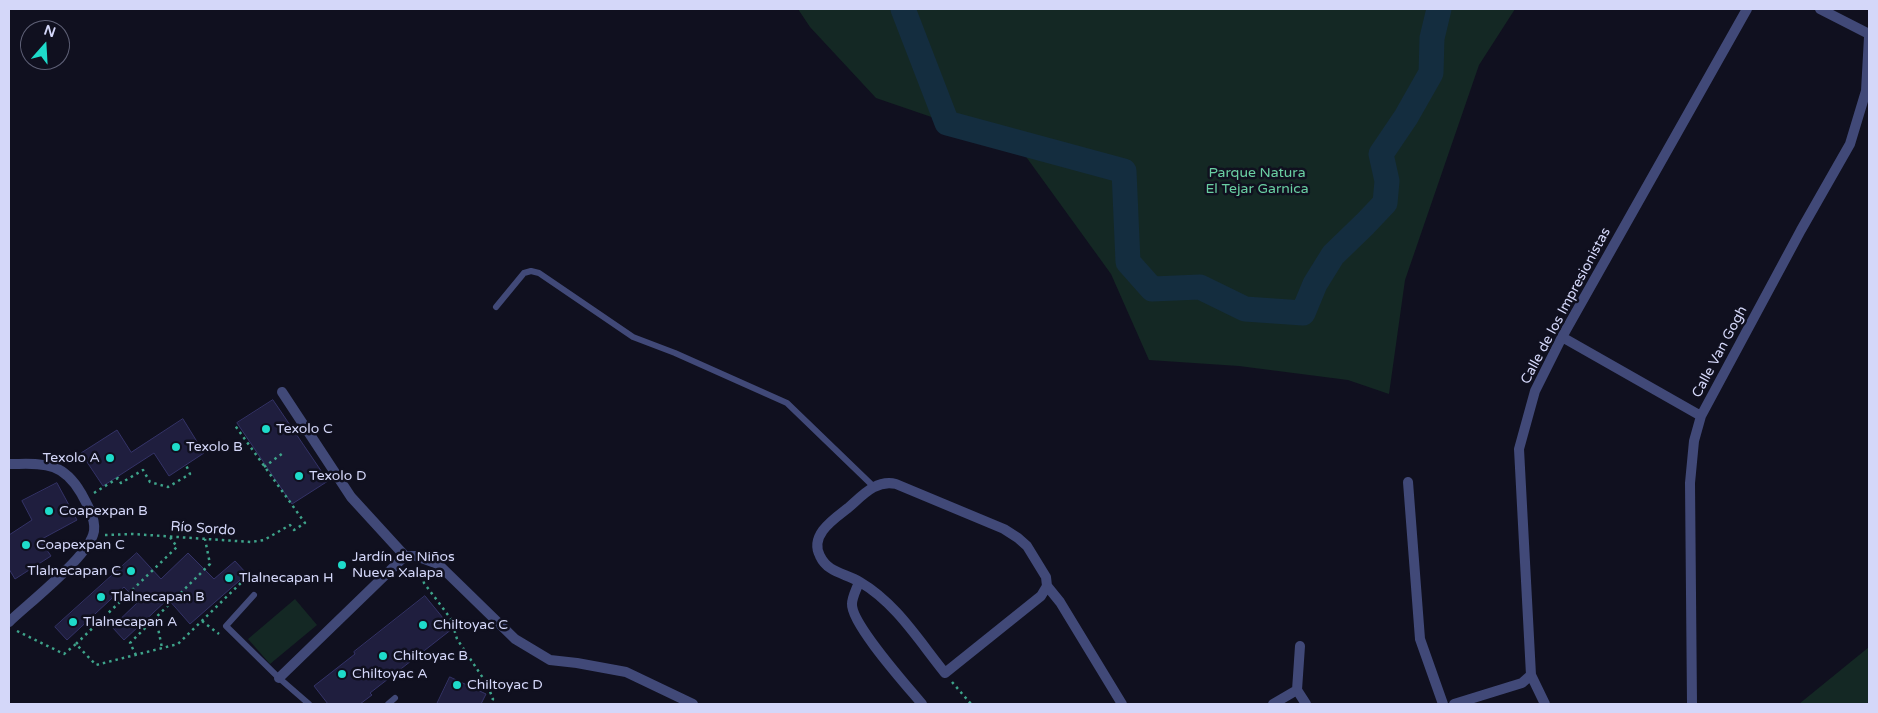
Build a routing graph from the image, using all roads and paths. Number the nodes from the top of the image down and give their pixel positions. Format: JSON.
{"nodes":[{"id":1,"x":1747,"y":9,"type":"edge"},
{"id":2,"x":1820,"y":9,"type":"edge"},
{"id":3,"x":1869,"y":35,"type":"edge"},
{"id":4,"x":496,"y":307,"type":"dead end"},
{"id":5,"x":1562,"y":337,"type":"junction"},
{"id":6,"x":282,"y":392,"type":"dead end"},
{"id":7,"x":1701,"y":416,"type":"junction"},
{"id":8,"x":234,"y":424,"type":"dead end"},
{"id":9,"x":283,"y":453,"type":"dead end"},
{"id":10,"x":9,"y":464,"type":"edge"},
{"id":11,"x":186,"y":465,"type":"dead end"},
{"id":12,"x":264,"y":466,"type":"junction"},
{"id":13,"x":1408,"y":482,"type":"dead end"},
{"id":14,"x":873,"y":486,"type":"junction"},
{"id":15,"x":85,"y":499,"type":"junction"},
{"id":16,"x":94,"y":534,"type":"junction"},
{"id":17,"x":170,"y":537,"type":"junction"},
{"id":18,"x":205,"y":539,"type":"junction"},
{"id":19,"x":406,"y":556,"type":"junction"},
{"id":20,"x":416,"y":556,"type":"junction"},
{"id":21,"x":244,"y":580,"type":"dead end"},
{"id":22,"x":860,"y":582,"type":"junction"},
{"id":23,"x":1047,"y":586,"type":"junction"},
{"id":24,"x":254,"y":595,"type":"dead end"},
{"id":25,"x":156,"y":618,"type":"junction"},
{"id":26,"x":202,"y":621,"type":"junction"},
{"id":27,"x":9,"y":622,"type":"edge"},
{"id":28,"x":226,"y":626,"type":"junction"},
{"id":29,"x":17,"y":631,"type":"dead end"},
{"id":30,"x":76,"y":644,"type":"junction"},
{"id":31,"x":1300,"y":646,"type":"dead end"},
{"id":32,"x":162,"y":648,"type":"junction"},
{"id":33,"x":136,"y":655,"type":"junction"},
{"id":34,"x":945,"y":673,"type":"junction"},
{"id":35,"x":1531,"y":675,"type":"junction"},
{"id":36,"x":279,"y":678,"type":"junction"},
{"id":37,"x":1297,"y":690,"type":"junction"},
{"id":38,"x":395,"y":698,"type":"dead end"},
{"id":39,"x":309,"y":704,"type":"edge"},
{"id":40,"x":388,"y":704,"type":"edge"},
{"id":41,"x":491,"y":704,"type":"edge"},
{"id":42,"x":693,"y":704,"type":"edge"},
{"id":43,"x":922,"y":704,"type":"edge"},
{"id":44,"x":971,"y":704,"type":"edge"},
{"id":45,"x":1122,"y":704,"type":"edge"},
{"id":46,"x":1273,"y":704,"type":"edge"},
{"id":47,"x":1306,"y":704,"type":"edge"},
{"id":48,"x":1443,"y":704,"type":"edge"},
{"id":49,"x":1454,"y":704,"type":"edge"},
{"id":50,"x":1545,"y":704,"type":"edge"},
{"id":51,"x":1692,"y":704,"type":"edge"}],
"edges":[{"from":1,"to":5,"type":"street","name":"Calle de los Impresionistas"},
{"from":2,"to":3,"type":"street"},
{"from":3,"to":7,"type":"street","name":"Calle Van Gogh"},
{"from":4,"to":14,"type":"lane"},
{"from":5,"to":7,"type":"street"},
{"from":5,"to":35,"type":"street","name":"Calle de los Impresionistas"},
{"from":6,"to":19,"type":"street"},
{"from":7,"to":51,"type":"street","name":"Calle Van Gogh"},
{"from":8,"to":12,"type":"path"},
{"from":9,"to":12,"type":"path"},
{"from":10,"to":15,"type":"street"},
{"from":11,"to":15,"type":"path"},
{"from":12,"to":18,"type":"path","name":"Río Sordo"},
{"from":13,"to":48,"type":"street"},
{"from":14,"to":22,"type":"street"},
{"from":14,"to":23,"type":"street"},
{"from":15,"to":16,"type":"street"},
{"from":16,"to":17,"type":"path","name":"Río Sordo"},
{"from":16,"to":27,"type":"street"},
{"from":17,"to":18,"type":"path","name":"Río Sordo"},
{"from":17,"to":30,"type":"path"},
{"from":18,"to":25,"type":"path"},
{"from":19,"to":20,"type":"street"},
{"from":19,"to":36,"type":"street"},
{"from":20,"to":41,"type":"path"},
{"from":20,"to":42,"type":"street"},
{"from":21,"to":26,"type":"path"},
{"from":22,"to":34,"type":"street"},
{"from":22,"to":43,"type":"street"},
{"from":23,"to":34,"type":"street"},
{"from":23,"to":45,"type":"street"},
{"from":24,"to":28,"type":"lane"},
{"from":25,"to":32,"type":"path"},
{"from":25,"to":33,"type":"path"},
{"from":26,"to":28,"type":"path"},
{"from":26,"to":32,"type":"path"},
{"from":28,"to":36,"type":"lane"},
{"from":29,"to":30,"type":"path"},
{"from":30,"to":33,"type":"path"},
{"from":31,"to":37,"type":"street"},
{"from":32,"to":33,"type":"path"},
{"from":34,"to":44,"type":"path"},
{"from":35,"to":49,"type":"street"},
{"from":35,"to":50,"type":"street","name":"Calle de los Impresionistas"},
{"from":36,"to":39,"type":"lane"},
{"from":37,"to":46,"type":"street"},
{"from":37,"to":47,"type":"street"},
{"from":38,"to":40,"type":"lane"}]}
